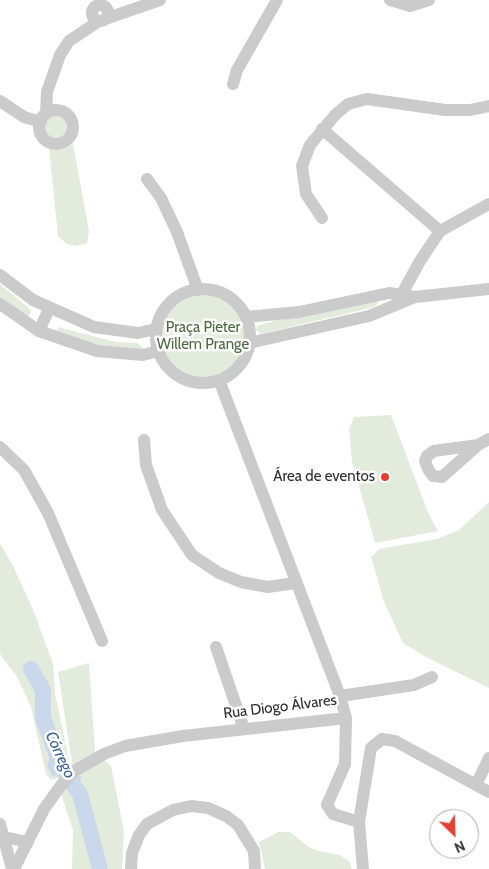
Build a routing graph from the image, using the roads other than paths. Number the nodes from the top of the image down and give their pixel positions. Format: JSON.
{"nodes":[{"id":1,"x":160,"y":0,"type":"edge"},
{"id":2,"x":277,"y":0,"type":"edge"},
{"id":3,"x":390,"y":0,"type":"edge"},
{"id":4,"x":429,"y":0,"type":"edge"},
{"id":5,"x":96,"y":3,"type":"edge"},
{"id":6,"x":102,"y":20,"type":"junction"},
{"id":7,"x":233,"y":84,"type":"dead end"},
{"id":8,"x":0,"y":101,"type":"edge"},
{"id":9,"x":489,"y":106,"type":"edge"},
{"id":10,"x":43,"y":118,"type":"junction"},
{"id":11,"x":322,"y":129,"type":"junction"},
{"id":12,"x":147,"y":179,"type":"dead end"},
{"id":13,"x":489,"y":204,"type":"edge"},
{"id":14,"x":322,"y":218,"type":"dead end"},
{"id":15,"x":440,"y":231,"type":"junction"},
{"id":16,"x":0,"y":275,"type":"edge"},
{"id":17,"x":489,"y":289,"type":"edge"},
{"id":18,"x":198,"y":290,"type":"junction"},
{"id":19,"x":399,"y":299,"type":"junction"},
{"id":20,"x":0,"y":304,"type":"edge"},
{"id":21,"x":49,"y":309,"type":"junction"},
{"id":22,"x":246,"y":317,"type":"junction"},
{"id":23,"x":156,"y":329,"type":"junction"},
{"id":24,"x":39,"y":331,"type":"junction"},
{"id":25,"x":249,"y":343,"type":"junction"},
{"id":26,"x":158,"y":351,"type":"junction"},
{"id":27,"x":219,"y":380,"type":"junction"},
{"id":28,"x":144,"y":440,"type":"dead end"},
{"id":29,"x":0,"y":447,"type":"edge"},
{"id":30,"x":295,"y":583,"type":"junction"},
{"id":31,"x":102,"y":641,"type":"dead end"},
{"id":32,"x":216,"y":647,"type":"dead end"},
{"id":33,"x":432,"y":677,"type":"dead end"},
{"id":34,"x":340,"y":696,"type":"junction"},
{"id":35,"x":346,"y":718,"type":"junction"},
{"id":36,"x":244,"y":729,"type":"junction"},
{"id":37,"x":489,"y":758,"type":"edge"},
{"id":38,"x":476,"y":785,"type":"junction"},
{"id":39,"x":489,"y":792,"type":"edge"},
{"id":40,"x":359,"y":822,"type":"junction"},
{"id":41,"x":0,"y":824,"type":"edge"},
{"id":42,"x":4,"y":837,"type":"junction"},
{"id":43,"x":28,"y":842,"type":"junction"},
{"id":44,"x":13,"y":869,"type":"edge"},
{"id":45,"x":131,"y":869,"type":"edge"},
{"id":46,"x":256,"y":869,"type":"edge"},
{"id":47,"x":363,"y":869,"type":"edge"}],
"edges":[{"from":1,"to":6,"type":"street"},
{"from":2,"to":7,"type":"street"},
{"from":3,"to":4,"type":"street"},
{"from":5,"to":6,"type":"street"},
{"from":6,"to":10,"type":"street"},
{"from":8,"to":10,"type":"street"},
{"from":9,"to":11,"type":"street"},
{"from":10,"to":10,"type":"street"},
{"from":11,"to":14,"type":"street"},
{"from":11,"to":15,"type":"street"},
{"from":12,"to":18,"type":"street"},
{"from":13,"to":15,"type":"street"},
{"from":15,"to":19,"type":"street"},
{"from":16,"to":21,"type":"street"},
{"from":17,"to":19,"type":"street"},
{"from":18,"to":22,"type":"street"},
{"from":18,"to":23,"type":"street"},
{"from":19,"to":22,"type":"street"},
{"from":19,"to":25,"type":"street"},
{"from":20,"to":24,"type":"street"},
{"from":21,"to":23,"type":"street"},
{"from":21,"to":24,"type":"street"},
{"from":22,"to":25,"type":"street"},
{"from":23,"to":26,"type":"street"},
{"from":24,"to":26,"type":"street"},
{"from":25,"to":27,"type":"street"},
{"from":26,"to":27,"type":"street"},
{"from":27,"to":30,"type":"street","name":"Rua Diogo Álvares"},
{"from":28,"to":30,"type":"street"},
{"from":29,"to":31,"type":"street"},
{"from":30,"to":34,"type":"street","name":"Rua Diogo Álvares"},
{"from":32,"to":36,"type":"street"},
{"from":33,"to":34,"type":"street"},
{"from":34,"to":35,"type":"street","name":"Rua Diogo Álvares"},
{"from":35,"to":36,"type":"street","name":"Rua Diogo Álvares"},
{"from":35,"to":40,"type":"street"},
{"from":36,"to":43,"type":"street","name":"Rua Diogo Álvares"},
{"from":37,"to":38,"type":"street"},
{"from":38,"to":39,"type":"street"},
{"from":38,"to":40,"type":"street"},
{"from":40,"to":47,"type":"street"},
{"from":41,"to":42,"type":"street"},
{"from":42,"to":43,"type":"street"},
{"from":42,"to":44,"type":"street"},
{"from":43,"to":44,"type":"street","name":"Rua Diogo Álvares"},
{"from":45,"to":46,"type":"street"}]}
